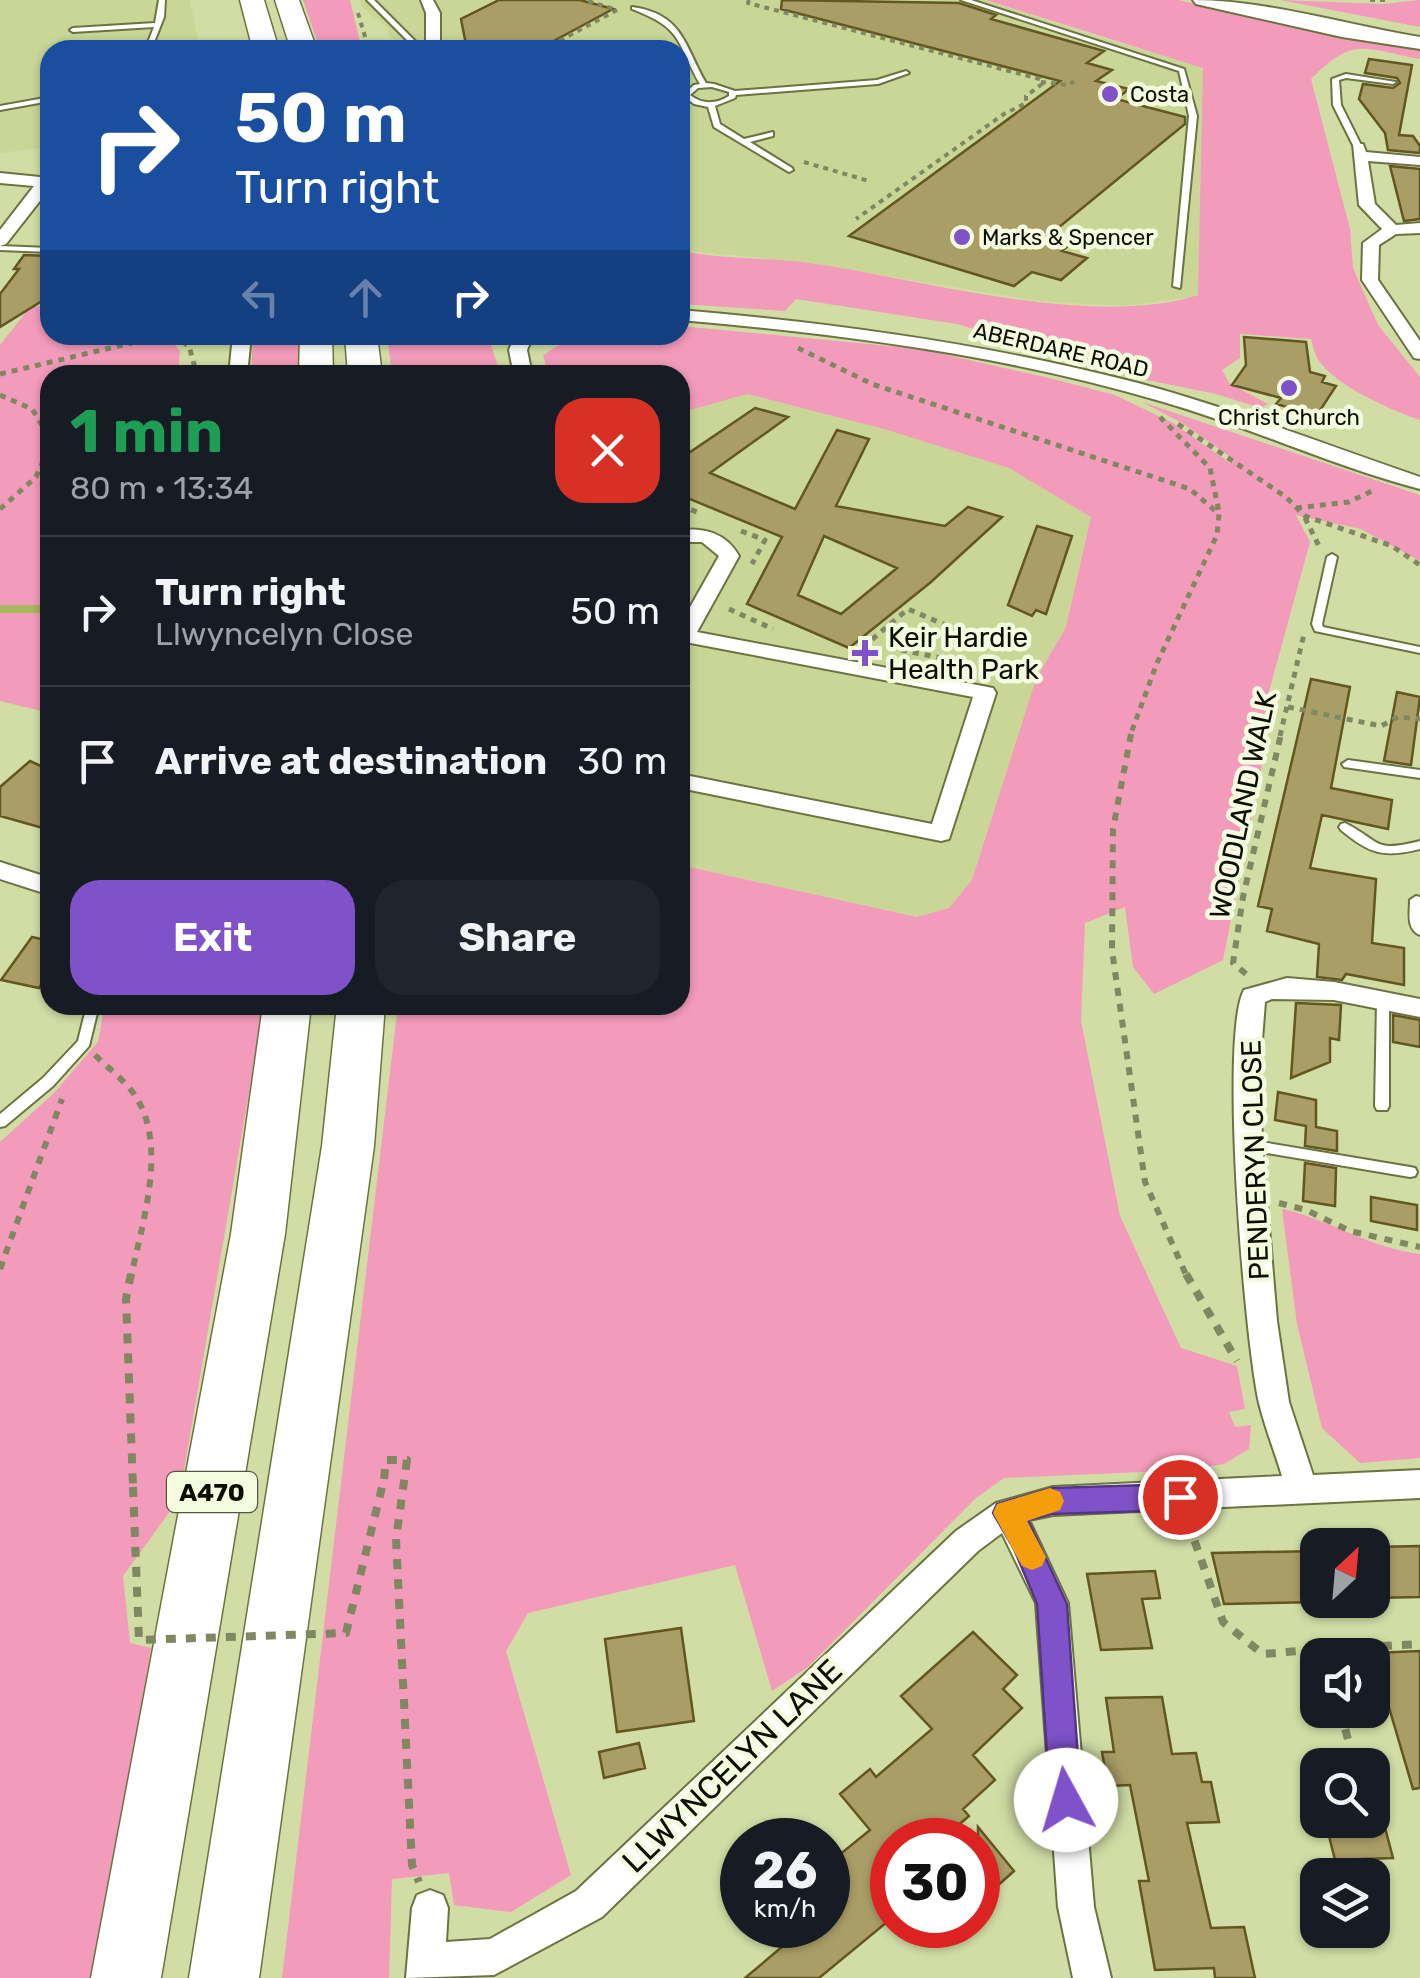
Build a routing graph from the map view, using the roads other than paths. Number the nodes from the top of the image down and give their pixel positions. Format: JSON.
{"nodes":[{"id":1,"x":162,"y":0,"type":"edge"},
{"id":2,"x":252,"y":0,"type":"edge"},
{"id":3,"x":287,"y":0,"type":"edge"},
{"id":4,"x":370,"y":0,"type":"edge"},
{"id":5,"x":445,"y":0,"type":"edge"},
{"id":6,"x":964,"y":0,"type":"edge"},
{"id":7,"x":1203,"y":0,"type":"edge"},
{"id":8,"x":1250,"y":0,"type":"edge"},
{"id":9,"x":430,"y":6,"type":"edge"},
{"id":10,"x":634,"y":8,"type":"dead end"},
{"id":11,"x":158,"y":25,"type":"junction"},
{"id":12,"x":74,"y":30,"type":"dead end"},
{"id":13,"x":1420,"y":33,"type":"edge"},
{"id":14,"x":152,"y":40,"type":"edge"},
{"id":15,"x":263,"y":40,"type":"edge"},
{"id":16,"x":301,"y":40,"type":"edge"},
{"id":17,"x":411,"y":40,"type":"edge"},
{"id":18,"x":432,"y":40,"type":"edge"},
{"id":19,"x":684,"y":40,"type":"edge"},
{"id":20,"x":1420,"y":43,"type":"edge"},
{"id":21,"x":690,"y":53,"type":"edge"},
{"id":22,"x":906,"y":73,"type":"dead end"},
{"id":23,"x":1392,"y":82,"type":"dead end"},
{"id":24,"x":704,"y":85,"type":"junction"},
{"id":25,"x":690,"y":89,"type":"edge"},
{"id":26,"x":734,"y":93,"type":"junction"},
{"id":27,"x":40,"y":101,"type":"edge"},
{"id":28,"x":690,"y":101,"type":"edge"},
{"id":29,"x":711,"y":104,"type":"junction"},
{"id":30,"x":0,"y":108,"type":"edge"},
{"id":31,"x":770,"y":134,"type":"dead end"},
{"id":32,"x":742,"y":142,"type":"junction"},
{"id":33,"x":1359,"y":152,"type":"junction"},
{"id":34,"x":1420,"y":162,"type":"edge"},
{"id":35,"x":789,"y":170,"type":"dead end"},
{"id":36,"x":0,"y":178,"type":"edge"},
{"id":37,"x":40,"y":181,"type":"edge"},
{"id":38,"x":40,"y":191,"type":"edge"},
{"id":39,"x":1420,"y":228,"type":"edge"},
{"id":40,"x":1392,"y":230,"type":"junction"},
{"id":41,"x":0,"y":245,"type":"edge"},
{"id":42,"x":40,"y":249,"type":"edge"},
{"id":43,"x":1176,"y":286,"type":"dead end"},
{"id":44,"x":690,"y":316,"type":"edge"},
{"id":45,"x":1420,"y":354,"type":"edge"},
{"id":46,"x":1420,"y":483,"type":"edge"},
{"id":47,"x":690,"y":537,"type":"edge"},
{"id":48,"x":1332,"y":557,"type":"road end"},
{"id":49,"x":690,"y":622,"type":"edge"},
{"id":50,"x":690,"y":637,"type":"edge"},
{"id":51,"x":1420,"y":650,"type":"edge"},
{"id":52,"x":1348,"y":764,"type":"dead end"},
{"id":53,"x":1420,"y":774,"type":"edge"},
{"id":54,"x":690,"y":783,"type":"edge"},
{"id":55,"x":1345,"y":828,"type":"dead end"},
{"id":56,"x":1420,"y":845,"type":"edge"},
{"id":57,"x":0,"y":870,"type":"edge"},
{"id":58,"x":40,"y":884,"type":"edge"},
{"id":59,"x":1416,"y":900,"type":"dead end"},
{"id":60,"x":1420,"y":931,"type":"edge"},
{"id":61,"x":1382,"y":1002,"type":"junction"},
{"id":62,"x":1420,"y":1008,"type":"edge"},
{"id":63,"x":90,"y":1015,"type":"edge"},
{"id":64,"x":286,"y":1015,"type":"edge"},
{"id":65,"x":360,"y":1015,"type":"edge"},
{"id":66,"x":1382,"y":1106,"type":"dead end"},
{"id":67,"x":0,"y":1122,"type":"edge"},
{"id":68,"x":1248,"y":1145,"type":"junction"},
{"id":69,"x":1410,"y":1172,"type":"dead end"},
{"id":70,"x":1420,"y":1484,"type":"edge"},
{"id":71,"x":1302,"y":1490,"type":"junction"},
{"id":72,"x":1007,"y":1513,"type":"junction"},
{"id":73,"x":430,"y":1908,"type":"road end"},
{"id":74,"x":425,"y":1970,"type":"edge"},
{"id":75,"x":126,"y":1978,"type":"edge"},
{"id":76,"x":224,"y":1978,"type":"edge"},
{"id":77,"x":1092,"y":1978,"type":"edge"}],
"edges":[{"from":1,"to":11,"type":"lane"},
{"from":2,"to":15,"type":"highway"},
{"from":3,"to":16,"type":"highway"},
{"from":4,"to":17,"type":"lane"},
{"from":5,"to":9,"type":"street"},
{"from":6,"to":43,"type":"lane"},
{"from":7,"to":20,"type":"main road"},
{"from":8,"to":13,"type":"main road"},
{"from":9,"to":18,"type":"street"},
{"from":10,"to":19,"type":"lane"},
{"from":11,"to":12,"type":"lane"},
{"from":11,"to":14,"type":"lane"},
{"from":21,"to":24,"type":"lane"},
{"from":22,"to":26,"type":"lane"},
{"from":23,"to":33,"type":"lane"},
{"from":24,"to":25,"type":"lane"},
{"from":24,"to":26,"type":"lane"},
{"from":26,"to":29,"type":"lane"},
{"from":27,"to":30,"type":"lane"},
{"from":28,"to":29,"type":"lane"},
{"from":29,"to":32,"type":"lane"},
{"from":31,"to":32,"type":"lane"},
{"from":32,"to":35,"type":"lane"},
{"from":33,"to":34,"type":"street"},
{"from":33,"to":40,"type":"street"},
{"from":36,"to":37,"type":"street"},
{"from":38,"to":41,"type":"street"},
{"from":39,"to":40,"type":"street"},
{"from":40,"to":45,"type":"street"},
{"from":41,"to":42,"type":"lane"},
{"from":44,"to":46,"type":"street","name":"ABERDARE ROAD"},
{"from":47,"to":49,"type":"street"},
{"from":48,"to":51,"type":"lane"},
{"from":50,"to":54,"type":"street"},
{"from":52,"to":53,"type":"lane"},
{"from":55,"to":56,"type":"lane"},
{"from":57,"to":58,"type":"street"},
{"from":59,"to":60,"type":"lane"},
{"from":61,"to":62,"type":"street"},
{"from":61,"to":66,"type":"lane"},
{"from":61,"to":68,"type":"street","name":"PENDERYN CLOSE"},
{"from":63,"to":67,"type":"lane"},
{"from":64,"to":75,"type":"highway","number":"A470"},
{"from":65,"to":76,"type":"highway","number":"A470"},
{"from":68,"to":69,"type":"lane"},
{"from":68,"to":71,"type":"street","name":"PENDERYN CLOSE"},
{"from":70,"to":71,"type":"street"},
{"from":71,"to":72,"type":"street"},
{"from":72,"to":74,"type":"street","name":"LLWYNCELYN LANE"},
{"from":72,"to":77,"type":"street"},
{"from":73,"to":74,"type":"street","name":"LLWYNCELYN LANE"}]}
